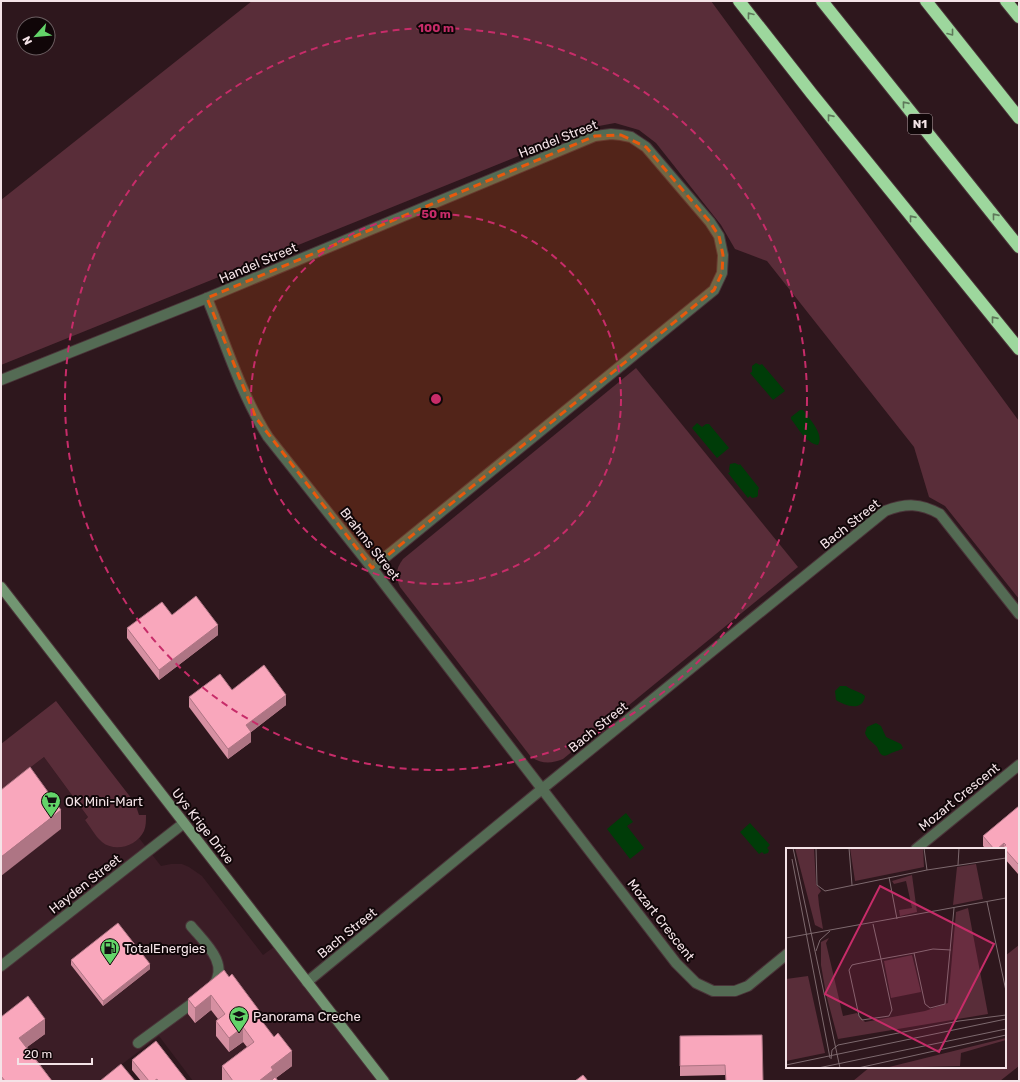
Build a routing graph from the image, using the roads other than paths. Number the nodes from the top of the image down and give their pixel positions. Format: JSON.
{"nodes":[{"id":1,"x":739,"y":1,"type":"edge"},
{"id":2,"x":822,"y":1,"type":"edge"},
{"id":3,"x":926,"y":1,"type":"edge"},
{"id":4,"x":1006,"y":1,"type":"edge"},
{"id":5,"x":1019,"y":17,"type":"edge"},
{"id":6,"x":1019,"y":118,"type":"edge"},
{"id":7,"x":1019,"y":247,"type":"edge"},
{"id":8,"x":207,"y":298,"type":"junction"},
{"id":9,"x":1019,"y":349,"type":"edge"},
{"id":10,"x":1,"y":380,"type":"edge"},
{"id":11,"x":372,"y":568,"type":"junction"},
{"id":12,"x":1,"y":587,"type":"edge"},
{"id":13,"x":1019,"y":614,"type":"edge"},
{"id":14,"x":1019,"y":765,"type":"edge"},
{"id":15,"x":542,"y":789,"type":"junction"},
{"id":16,"x":184,"y":823,"type":"junction"},
{"id":17,"x":917,"y":848,"type":"edge"},
{"id":18,"x":191,"y":926,"type":"dead end"},
{"id":19,"x":786,"y":955,"type":"edge"},
{"id":20,"x":1,"y":966,"type":"edge"},
{"id":21,"x":308,"y":982,"type":"junction"},
{"id":22,"x":138,"y":1043,"type":"dead end"},
{"id":23,"x":384,"y":1081,"type":"edge"}],
"edges":[{"from":9,"to":1,"type":"highway","one_way":true},
{"from":7,"to":2,"type":"highway","number":"N1","one_way":true},
{"from":3,"to":6,"type":"highway","one_way":true},
{"from":4,"to":5,"type":"highway"},
{"from":8,"to":10,"type":"street","name":"Handel Street"},
{"from":8,"to":11,"type":"street","name":"Brahms Street"},
{"from":8,"to":11,"type":"street","name":"Handel Street"},
{"from":11,"to":15,"type":"street","name":"Brahms Street"},
{"from":12,"to":16,"type":"street","name":"Uys Krige Drive"},
{"from":13,"to":15,"type":"street","name":"Bach Street"},
{"from":14,"to":17,"type":"street","name":"Mozart Crescent"},
{"from":15,"to":19,"type":"street","name":"Mozart Crescent"},
{"from":15,"to":21,"type":"street","name":"Bach Street"},
{"from":16,"to":20,"type":"street","name":"Hayden Street"},
{"from":16,"to":21,"type":"street","name":"Uys Krige Drive"},
{"from":18,"to":22,"type":"street"},
{"from":21,"to":23,"type":"street","name":"Uys Krige Drive"}]}
